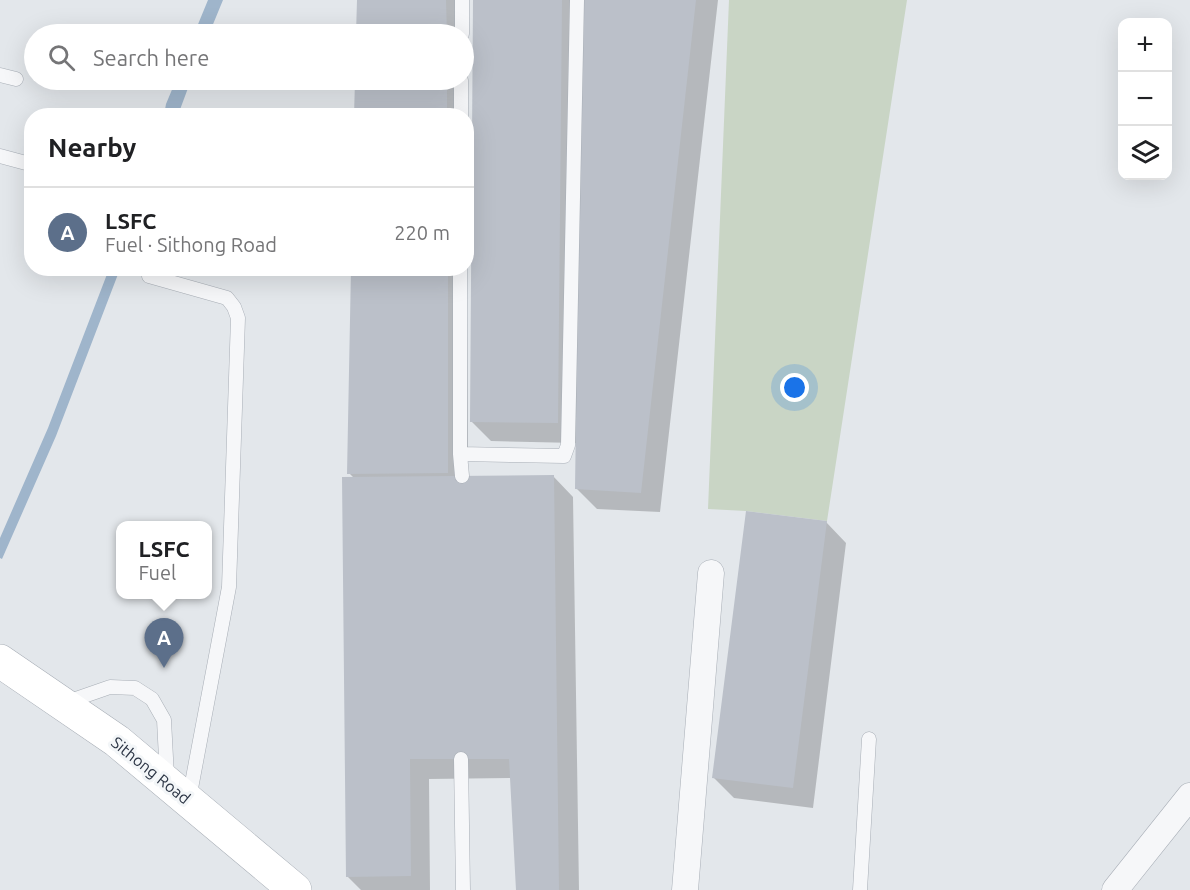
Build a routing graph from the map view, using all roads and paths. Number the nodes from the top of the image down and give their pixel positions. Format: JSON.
{"nodes":[{"id":1,"x":462,"y":0,"type":"edge"},
{"id":2,"x":577,"y":0,"type":"edge"},
{"id":3,"x":462,"y":24,"type":"edge"},
{"id":4,"x":0,"y":75,"type":"edge"},
{"id":5,"x":16,"y":79,"type":"dead end"},
{"id":6,"x":461,"y":90,"type":"edge"},
{"id":7,"x":461,"y":108,"type":"edge"},
{"id":8,"x":0,"y":156,"type":"edge"},
{"id":9,"x":24,"y":162,"type":"edge"},
{"id":10,"x":149,"y":276,"type":"dead end"},
{"id":11,"x":460,"y":276,"type":"edge"},
{"id":12,"x":460,"y":454,"type":"junction"},
{"id":13,"x":462,"y":476,"type":"dead end"},
{"id":14,"x":711,"y":573,"type":"dead end"},
{"id":15,"x":0,"y":662,"type":"edge"},
{"id":16,"x":62,"y":703,"type":"junction"},
{"id":17,"x":869,"y":739,"type":"dead end"},
{"id":18,"x":461,"y":759,"type":"dead end"},
{"id":19,"x":178,"y":792,"type":"junction"},
{"id":20,"x":1190,"y":796,"type":"edge"},
{"id":21,"x":295,"y":890,"type":"edge"},
{"id":22,"x":464,"y":890,"type":"edge"},
{"id":23,"x":685,"y":890,"type":"edge"},
{"id":24,"x":860,"y":890,"type":"edge"},
{"id":25,"x":1115,"y":890,"type":"edge"}],
"edges":[{"from":1,"to":3,"type":"lane"},
{"from":2,"to":12,"type":"lane"},
{"from":4,"to":5,"type":"lane"},
{"from":6,"to":7,"type":"lane"},
{"from":8,"to":9,"type":"lane"},
{"from":10,"to":19,"type":"lane"},
{"from":11,"to":12,"type":"lane"},
{"from":12,"to":13,"type":"lane"},
{"from":14,"to":23,"type":"street"},
{"from":15,"to":16,"type":"main road","name":"Sithong Road"},
{"from":16,"to":19,"type":"main road","name":"Sithong Road"},
{"from":16,"to":19,"type":"lane"},
{"from":17,"to":24,"type":"lane"},
{"from":18,"to":22,"type":"lane"},
{"from":19,"to":21,"type":"main road","name":"Sithong Road"},
{"from":20,"to":25,"type":"street"}]}
